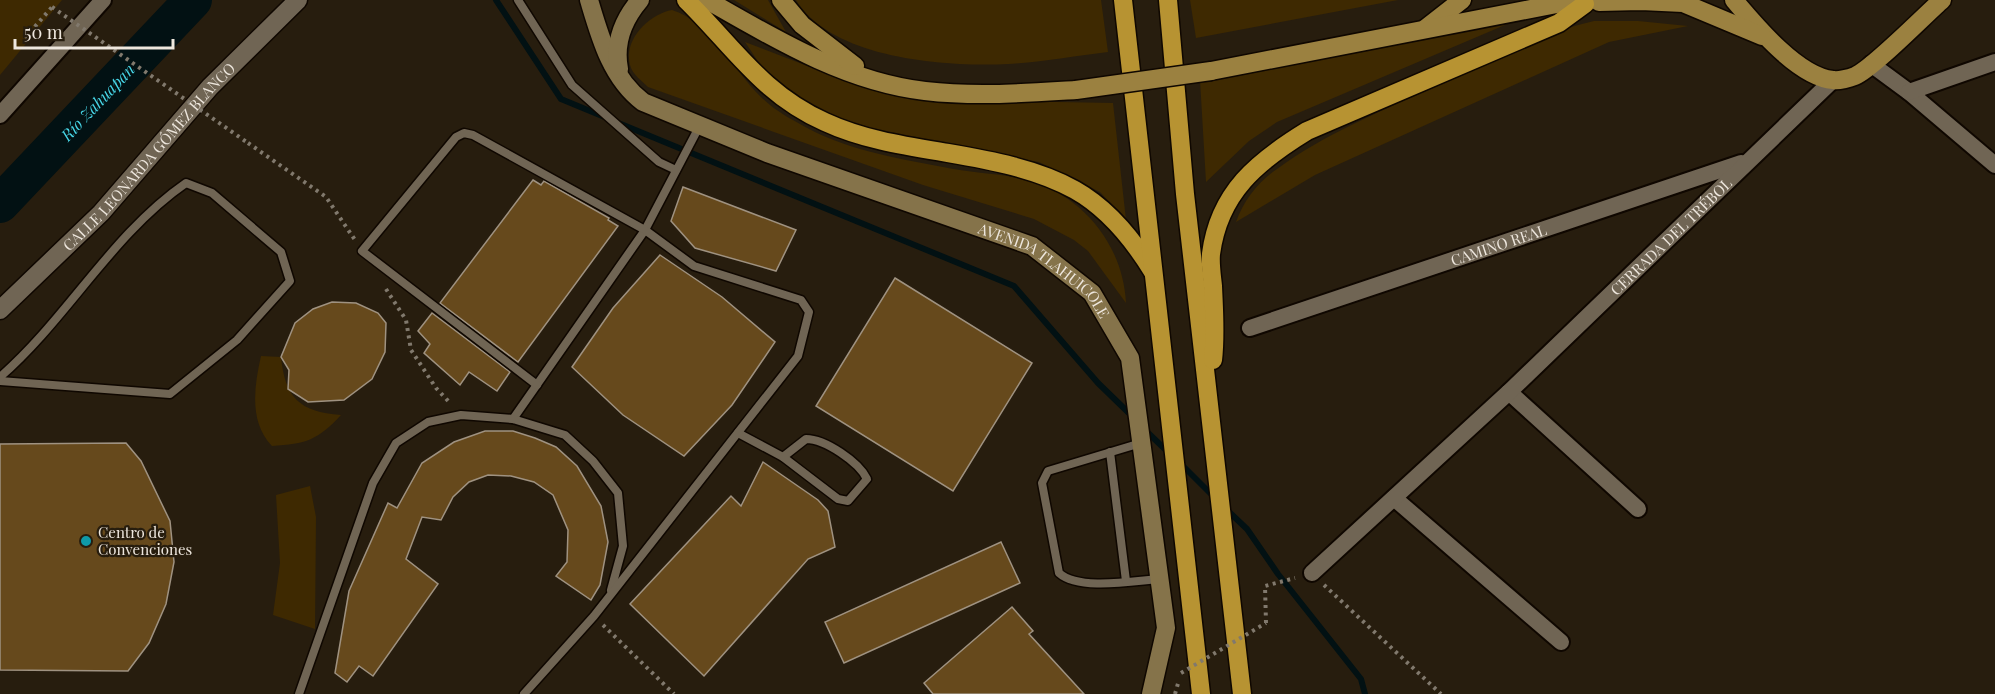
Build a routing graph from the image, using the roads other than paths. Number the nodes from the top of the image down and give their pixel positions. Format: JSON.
{"nodes":[{"id":1,"x":103,"y":0,"type":"edge"},
{"id":2,"x":298,"y":0,"type":"edge"},
{"id":3,"x":518,"y":0,"type":"edge"},
{"id":4,"x":589,"y":0,"type":"edge"},
{"id":5,"x":640,"y":0,"type":"edge"},
{"id":6,"x":686,"y":0,"type":"edge"},
{"id":7,"x":707,"y":0,"type":"edge"},
{"id":8,"x":781,"y":0,"type":"edge"},
{"id":9,"x":1123,"y":0,"type":"edge"},
{"id":10,"x":1168,"y":0,"type":"edge"},
{"id":11,"x":1462,"y":0,"type":"edge"},
{"id":12,"x":1734,"y":0,"type":"edge"},
{"id":13,"x":1942,"y":0,"type":"edge"},
{"id":14,"x":1584,"y":2,"type":"edge"},
{"id":15,"x":1422,"y":31,"type":"junction"},
{"id":16,"x":1766,"y":37,"type":"junction"},
{"id":17,"x":1995,"y":62,"type":"edge"},
{"id":18,"x":1871,"y":64,"type":"junction"},
{"id":19,"x":1833,"y":81,"type":"junction"},
{"id":20,"x":879,"y":82,"type":"junction"},
{"id":21,"x":623,"y":83,"type":"junction"},
{"id":22,"x":1909,"y":92,"type":"junction"},
{"id":23,"x":0,"y":115,"type":"edge"},
{"id":24,"x":699,"y":126,"type":"junction"},
{"id":25,"x":1747,"y":160,"type":"junction"},
{"id":26,"x":1995,"y":165,"type":"edge"},
{"id":27,"x":676,"y":170,"type":"junction"},
{"id":28,"x":645,"y":230,"type":"junction"},
{"id":29,"x":1155,"y":276,"type":"junction"},
{"id":30,"x":0,"y":310,"type":"edge"},
{"id":31,"x":1250,"y":328,"type":"dead end"},
{"id":32,"x":0,"y":379,"type":"edge"},
{"id":33,"x":537,"y":385,"type":"junction"},
{"id":34,"x":1209,"y":392,"type":"junction"},
{"id":35,"x":1509,"y":392,"type":"junction"},
{"id":36,"x":513,"y":419,"type":"junction"},
{"id":37,"x":738,"y":433,"type":"junction"},
{"id":38,"x":1141,"y":443,"type":"junction"},
{"id":39,"x":1110,"y":452,"type":"junction"},
{"id":40,"x":783,"y":457,"type":"junction"},
{"id":41,"x":1394,"y":498,"type":"junction"},
{"id":42,"x":1638,"y":509,"type":"dead end"},
{"id":43,"x":1312,"y":573,"type":"road end"},
{"id":44,"x":1159,"y":579,"type":"junction"},
{"id":45,"x":1126,"y":581,"type":"junction"},
{"id":46,"x":609,"y":597,"type":"junction"},
{"id":47,"x":1561,"y":642,"type":"dead end"},
{"id":48,"x":299,"y":694,"type":"edge"},
{"id":49,"x":524,"y":694,"type":"edge"},
{"id":50,"x":1151,"y":694,"type":"edge"},
{"id":51,"x":1201,"y":694,"type":"edge"},
{"id":52,"x":1242,"y":694,"type":"edge"}],
"edges":[{"from":1,"to":23,"type":"street"},
{"from":2,"to":30,"type":"street","name":"CALLE LEONARDA GÓMEZ BLANCO"},
{"from":3,"to":27,"type":"lane"},
{"from":4,"to":21,"type":"main road"},
{"from":5,"to":21,"type":"main road"},
{"from":6,"to":29,"type":"highway"},
{"from":7,"to":20,"type":"main road"},
{"from":8,"to":20,"type":"main road"},
{"from":9,"to":29,"type":"highway"},
{"from":10,"to":34,"type":"highway"},
{"from":11,"to":15,"type":"main road"},
{"from":12,"to":16,"type":"main road"},
{"from":13,"to":18,"type":"main road"},
{"from":14,"to":15,"type":"main road"},
{"from":14,"to":16,"type":"main road"},
{"from":14,"to":34,"type":"highway"},
{"from":15,"to":20,"type":"main road","bridge":true},
{"from":16,"to":19,"type":"main road"},
{"from":17,"to":22,"type":"street"},
{"from":18,"to":19,"type":"main road"},
{"from":18,"to":22,"type":"street"},
{"from":19,"to":25,"type":"street","name":"CERRADA DEL TRÉBOL"},
{"from":21,"to":24,"type":"main road","name":"AVENIDA TLAHUICOLE"},
{"from":22,"to":26,"type":"street"},
{"from":24,"to":27,"type":"lane"},
{"from":24,"to":38,"type":"main road","name":"AVENIDA TLAHUICOLE"},
{"from":25,"to":31,"type":"street","name":"CAMINO REAL"},
{"from":25,"to":35,"type":"street","name":"CERRADA DEL TRÉBOL"},
{"from":27,"to":28,"type":"lane"},
{"from":28,"to":33,"type":"lane"},
{"from":28,"to":33,"type":"lane"},
{"from":28,"to":37,"type":"lane"},
{"from":29,"to":51,"type":"highway"},
{"from":32,"to":32,"type":"lane"},
{"from":33,"to":36,"type":"lane"},
{"from":34,"to":52,"type":"highway"},
{"from":35,"to":41,"type":"street","name":"CERRADA DEL TRÉBOL"},
{"from":35,"to":42,"type":"street"},
{"from":36,"to":46,"type":"lane"},
{"from":36,"to":48,"type":"lane"},
{"from":37,"to":40,"type":"lane"},
{"from":37,"to":46,"type":"lane"},
{"from":38,"to":39,"type":"lane"},
{"from":38,"to":44,"type":"main road","name":"AVENIDA TLAHUICOLE"},
{"from":39,"to":45,"type":"lane"},
{"from":39,"to":45,"type":"lane"},
{"from":40,"to":40,"type":"lane"},
{"from":41,"to":43,"type":"street","name":"CERRADA DEL TRÉBOL"},
{"from":41,"to":47,"type":"street"},
{"from":44,"to":45,"type":"lane"},
{"from":44,"to":50,"type":"main road","name":"AVENIDA TLAHUICOLE"},
{"from":46,"to":49,"type":"lane"}]}
